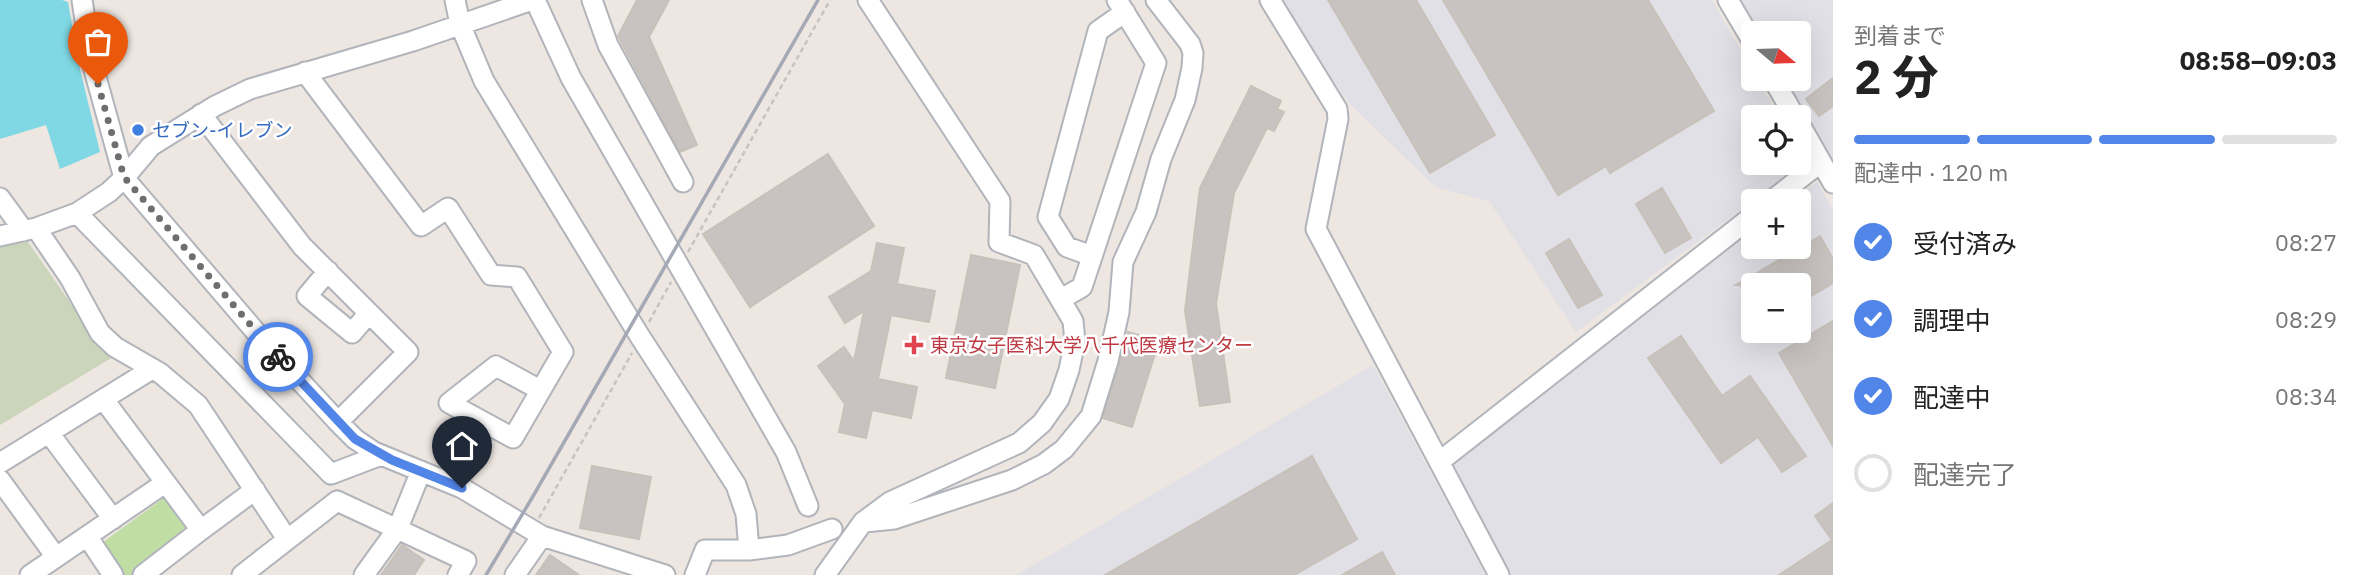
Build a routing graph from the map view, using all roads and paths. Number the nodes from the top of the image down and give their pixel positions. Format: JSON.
{"nodes":[{"id":1,"x":82,"y":0,"type":"edge"},
{"id":2,"x":455,"y":0,"type":"edge"},
{"id":3,"x":533,"y":0,"type":"edge"},
{"id":4,"x":593,"y":0,"type":"edge"},
{"id":5,"x":830,"y":0,"type":"edge"},
{"id":6,"x":868,"y":0,"type":"edge"},
{"id":7,"x":1156,"y":0,"type":"edge"},
{"id":8,"x":1270,"y":0,"type":"edge"},
{"id":9,"x":1728,"y":0,"type":"edge"},
{"id":10,"x":503,"y":5,"type":"edge"},
{"id":11,"x":1121,"y":6,"type":"edge"},
{"id":12,"x":1741,"y":22,"type":"edge"},
{"id":13,"x":460,"y":24,"type":"junction"},
{"id":14,"x":305,"y":72,"type":"junction"},
{"id":15,"x":201,"y":114,"type":"junction"},
{"id":16,"x":1811,"y":144,"type":"edge"},
{"id":17,"x":1821,"y":162,"type":"junction"},
{"id":18,"x":124,"y":177,"type":"junction"},
{"id":19,"x":683,"y":182,"type":"dead end"},
{"id":20,"x":1833,"y":183,"type":"edge"},
{"id":21,"x":1786,"y":189,"type":"edge"},
{"id":22,"x":0,"y":198,"type":"edge"},
{"id":23,"x":77,"y":213,"type":"junction"},
{"id":24,"x":1741,"y":225,"type":"edge"},
{"id":25,"x":30,"y":230,"type":"junction"},
{"id":26,"x":0,"y":236,"type":"edge"},
{"id":27,"x":1093,"y":256,"type":"junction"},
{"id":28,"x":680,"y":266,"type":"junction"},
{"id":29,"x":328,"y":271,"type":"junction"},
{"id":30,"x":1060,"y":299,"type":"junction"},
{"id":31,"x":369,"y":313,"type":"junction"},
{"id":32,"x":641,"y":337,"type":"junction"},
{"id":33,"x":152,"y":369,"type":"junction"},
{"id":34,"x":540,"y":390,"type":"dead end"},
{"id":35,"x":104,"y":400,"type":"junction"},
{"id":36,"x":338,"y":422,"type":"junction"},
{"id":37,"x":49,"y":433,"type":"junction"},
{"id":38,"x":381,"y":455,"type":"junction"},
{"id":39,"x":1439,"y":462,"type":"junction"},
{"id":40,"x":0,"y":463,"type":"edge"},
{"id":41,"x":421,"y":471,"type":"junction"},
{"id":42,"x":0,"y":480,"type":"edge"},
{"id":43,"x":165,"y":482,"type":"junction"},
{"id":44,"x":255,"y":490,"type":"junction"},
{"id":45,"x":808,"y":506,"type":"dead end"},
{"id":46,"x":113,"y":519,"type":"junction"},
{"id":47,"x":863,"y":522,"type":"junction"},
{"id":48,"x":398,"y":528,"type":"junction"},
{"id":49,"x":831,"y":529,"type":"dead end"},
{"id":50,"x":201,"y":530,"type":"junction"},
{"id":51,"x":537,"y":533,"type":"junction"},
{"id":52,"x":87,"y":536,"type":"junction"},
{"id":53,"x":287,"y":539,"type":"junction"},
{"id":54,"x":749,"y":550,"type":"junction"},
{"id":55,"x":57,"y":557,"type":"junction"},
{"id":56,"x":30,"y":575,"type":"edge"},
{"id":57,"x":113,"y":575,"type":"edge"},
{"id":58,"x":143,"y":575,"type":"edge"},
{"id":59,"x":242,"y":575,"type":"edge"},
{"id":60,"x":364,"y":575,"type":"edge"},
{"id":61,"x":458,"y":575,"type":"edge"},
{"id":62,"x":515,"y":575,"type":"edge"},
{"id":63,"x":665,"y":575,"type":"edge"},
{"id":64,"x":695,"y":575,"type":"edge"},
{"id":65,"x":825,"y":575,"type":"edge"},
{"id":66,"x":1499,"y":575,"type":"edge"}],
"edges":[{"from":1,"to":18,"type":"street"},
{"from":2,"to":13,"type":"street"},
{"from":3,"to":10,"type":"street"},
{"from":3,"to":28,"type":"street"},
{"from":4,"to":19,"type":"street"},
{"from":5,"to":28,"type":"path"},
{"from":6,"to":30,"type":"street"},
{"from":7,"to":47,"type":"street"},
{"from":8,"to":39,"type":"street"},
{"from":9,"to":12,"type":"street"},
{"from":10,"to":13,"type":"street"},
{"from":11,"to":27,"type":"street"},
{"from":11,"to":27,"type":"street"},
{"from":13,"to":14,"type":"street"},
{"from":13,"to":32,"type":"street"},
{"from":14,"to":15,"type":"street"},
{"from":14,"to":34,"type":"street"},
{"from":15,"to":18,"type":"street"},
{"from":15,"to":29,"type":"street"},
{"from":16,"to":17,"type":"street"},
{"from":17,"to":20,"type":"street"},
{"from":17,"to":21,"type":"street"},
{"from":18,"to":23,"type":"street"},
{"from":18,"to":36,"type":"street"},
{"from":22,"to":25,"type":"street"},
{"from":23,"to":25,"type":"street"},
{"from":23,"to":38,"type":"street"},
{"from":24,"to":39,"type":"street"},
{"from":25,"to":26,"type":"street"},
{"from":25,"to":33,"type":"street"},
{"from":27,"to":30,"type":"street"},
{"from":28,"to":32,"type":"path"},
{"from":28,"to":45,"type":"street"},
{"from":29,"to":31,"type":"street"},
{"from":29,"to":31,"type":"street"},
{"from":30,"to":47,"type":"street"},
{"from":31,"to":36,"type":"street"},
{"from":32,"to":51,"type":"path"},
{"from":32,"to":54,"type":"street"},
{"from":33,"to":35,"type":"street"},
{"from":33,"to":44,"type":"street"},
{"from":35,"to":37,"type":"street"},
{"from":35,"to":43,"type":"street"},
{"from":36,"to":38,"type":"street"},
{"from":37,"to":40,"type":"street"},
{"from":37,"to":46,"type":"street"},
{"from":38,"to":41,"type":"street"},
{"from":39,"to":66,"type":"street"},
{"from":41,"to":48,"type":"street"},
{"from":41,"to":51,"type":"street"},
{"from":42,"to":55,"type":"street"},
{"from":43,"to":46,"type":"street"},
{"from":43,"to":50,"type":"street"},
{"from":44,"to":50,"type":"street"},
{"from":44,"to":53,"type":"street"},
{"from":46,"to":52,"type":"street"},
{"from":47,"to":65,"type":"street"},
{"from":48,"to":53,"type":"street"},
{"from":48,"to":60,"type":"street"},
{"from":48,"to":61,"type":"street"},
{"from":49,"to":54,"type":"street"},
{"from":50,"to":58,"type":"street"},
{"from":51,"to":62,"type":"street"},
{"from":51,"to":63,"type":"street"},
{"from":52,"to":55,"type":"street"},
{"from":52,"to":57,"type":"street"},
{"from":53,"to":59,"type":"street"},
{"from":54,"to":64,"type":"street"},
{"from":55,"to":56,"type":"street"}]}
